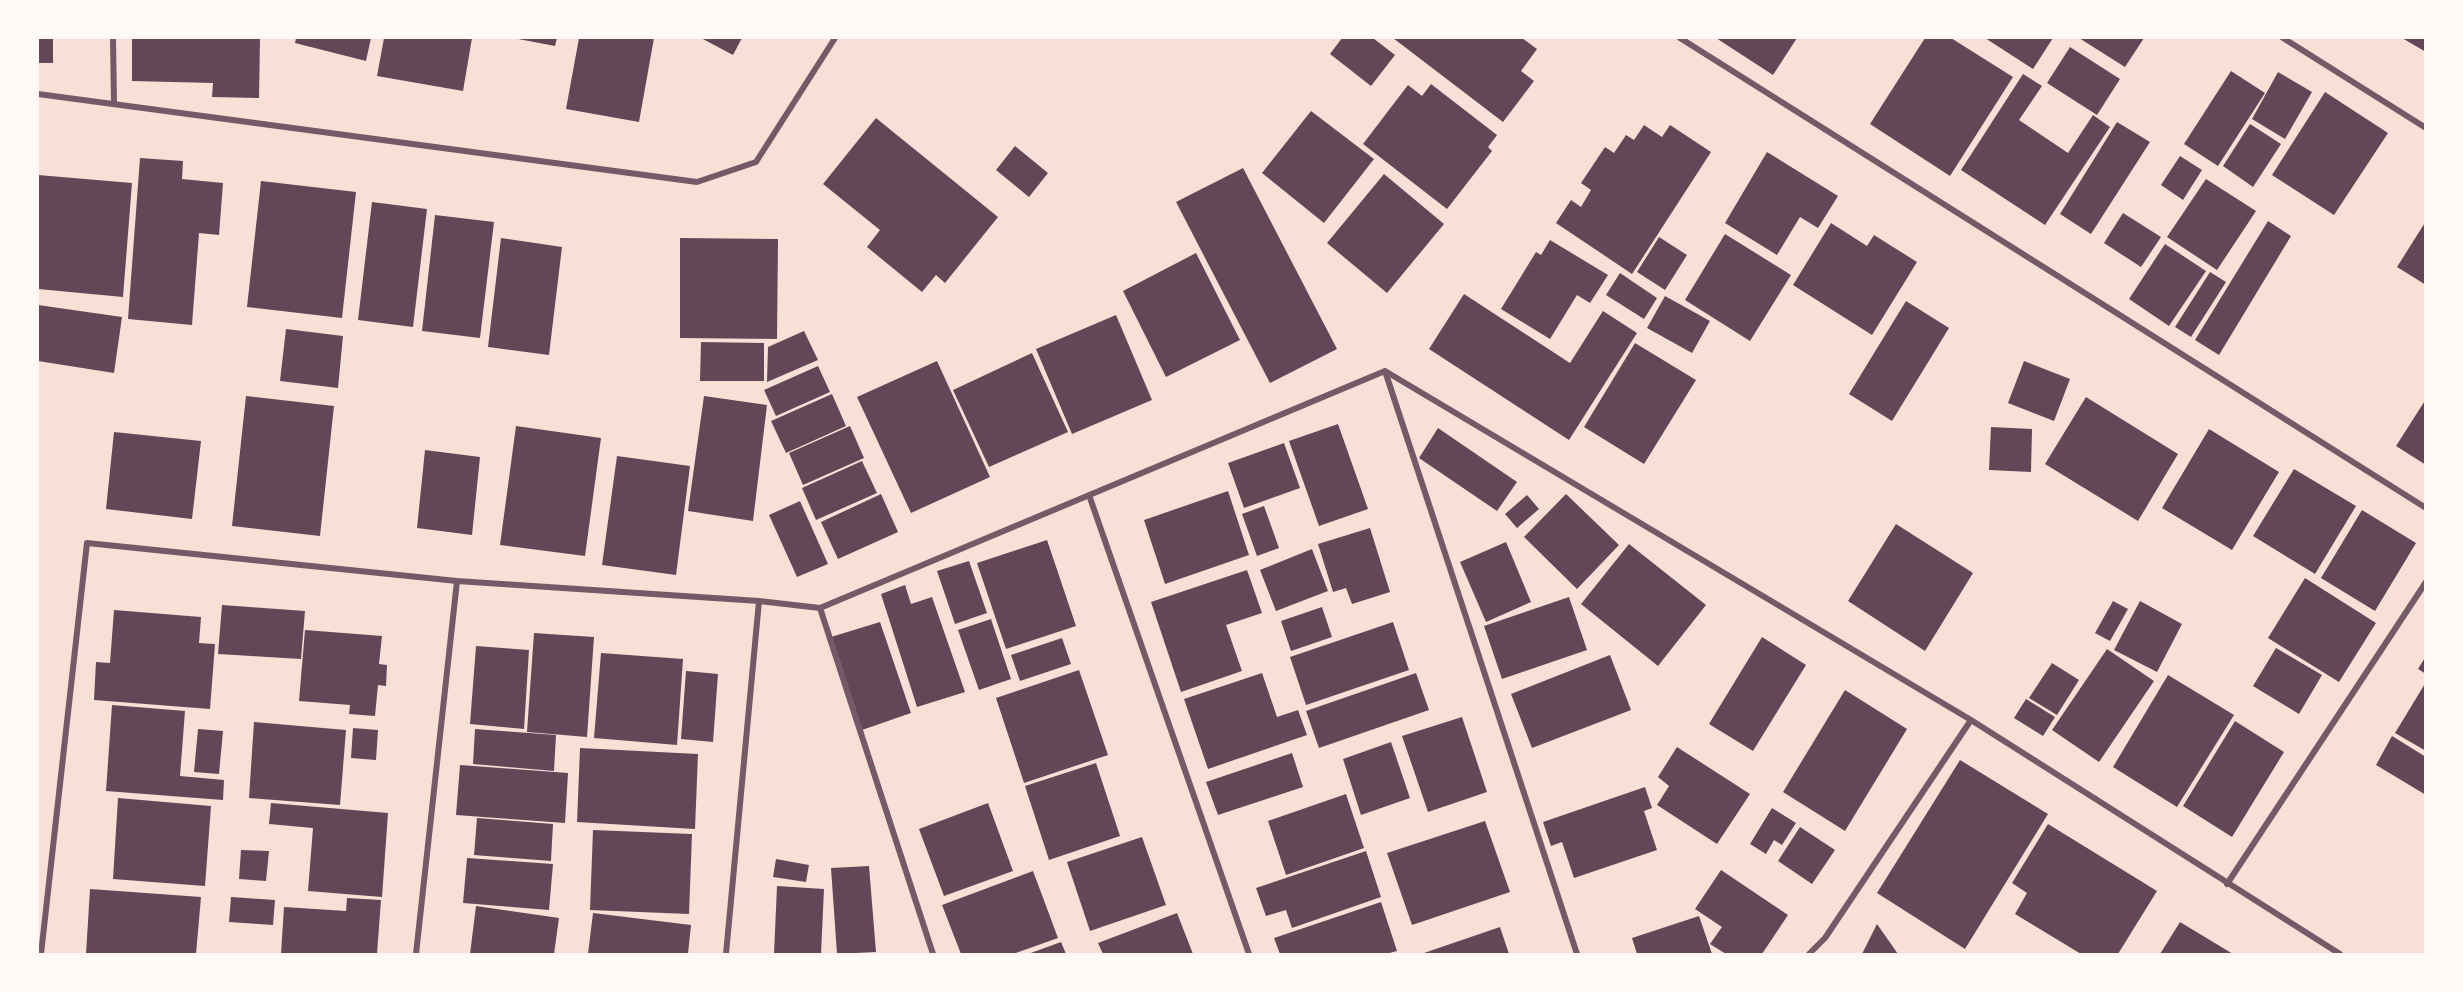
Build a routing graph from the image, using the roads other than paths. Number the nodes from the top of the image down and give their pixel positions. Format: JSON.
{"nodes":[{"id":1,"x":113,"y":38,"type":"edge"},
{"id":2,"x":835,"y":38,"type":"edge"},
{"id":3,"x":1680,"y":38,"type":"edge"},
{"id":4,"x":2283,"y":38,"type":"edge"},
{"id":5,"x":38,"y":94,"type":"edge"},
{"id":6,"x":114,"y":104,"type":"junction"},
{"id":7,"x":2426,"y":128,"type":"edge"},
{"id":8,"x":1385,"y":371,"type":"junction"},
{"id":9,"x":1089,"y":495,"type":"junction"},
{"id":10,"x":2426,"y":508,"type":"edge"},
{"id":11,"x":457,"y":581,"type":"junction"},
{"id":12,"x":2426,"y":582,"type":"edge"},
{"id":13,"x":759,"y":601,"type":"junction"},
{"id":14,"x":820,"y":608,"type":"junction"},
{"id":15,"x":1971,"y":720,"type":"junction"},
{"id":16,"x":2228,"y":884,"type":"junction"},
{"id":17,"x":41,"y":954,"type":"edge"},
{"id":18,"x":416,"y":954,"type":"edge"},
{"id":19,"x":726,"y":954,"type":"edge"},
{"id":20,"x":933,"y":954,"type":"edge"},
{"id":21,"x":1249,"y":954,"type":"edge"},
{"id":22,"x":1577,"y":954,"type":"edge"},
{"id":23,"x":1809,"y":954,"type":"edge"},
{"id":24,"x":2340,"y":954,"type":"edge"}],
"edges":[{"from":1,"to":6,"type":"street"},
{"from":2,"to":6,"type":"street"},
{"from":3,"to":10,"type":"street"},
{"from":4,"to":7,"type":"street"},
{"from":5,"to":6,"type":"street"},
{"from":8,"to":9,"type":"street"},
{"from":8,"to":15,"type":"street"},
{"from":8,"to":22,"type":"street"},
{"from":9,"to":14,"type":"street"},
{"from":9,"to":21,"type":"street"},
{"from":11,"to":13,"type":"street"},
{"from":11,"to":17,"type":"street"},
{"from":11,"to":18,"type":"street"},
{"from":12,"to":16,"type":"street"},
{"from":13,"to":14,"type":"street"},
{"from":13,"to":19,"type":"street"},
{"from":14,"to":20,"type":"street"},
{"from":15,"to":16,"type":"street"},
{"from":15,"to":23,"type":"street"},
{"from":16,"to":24,"type":"street"}]}
